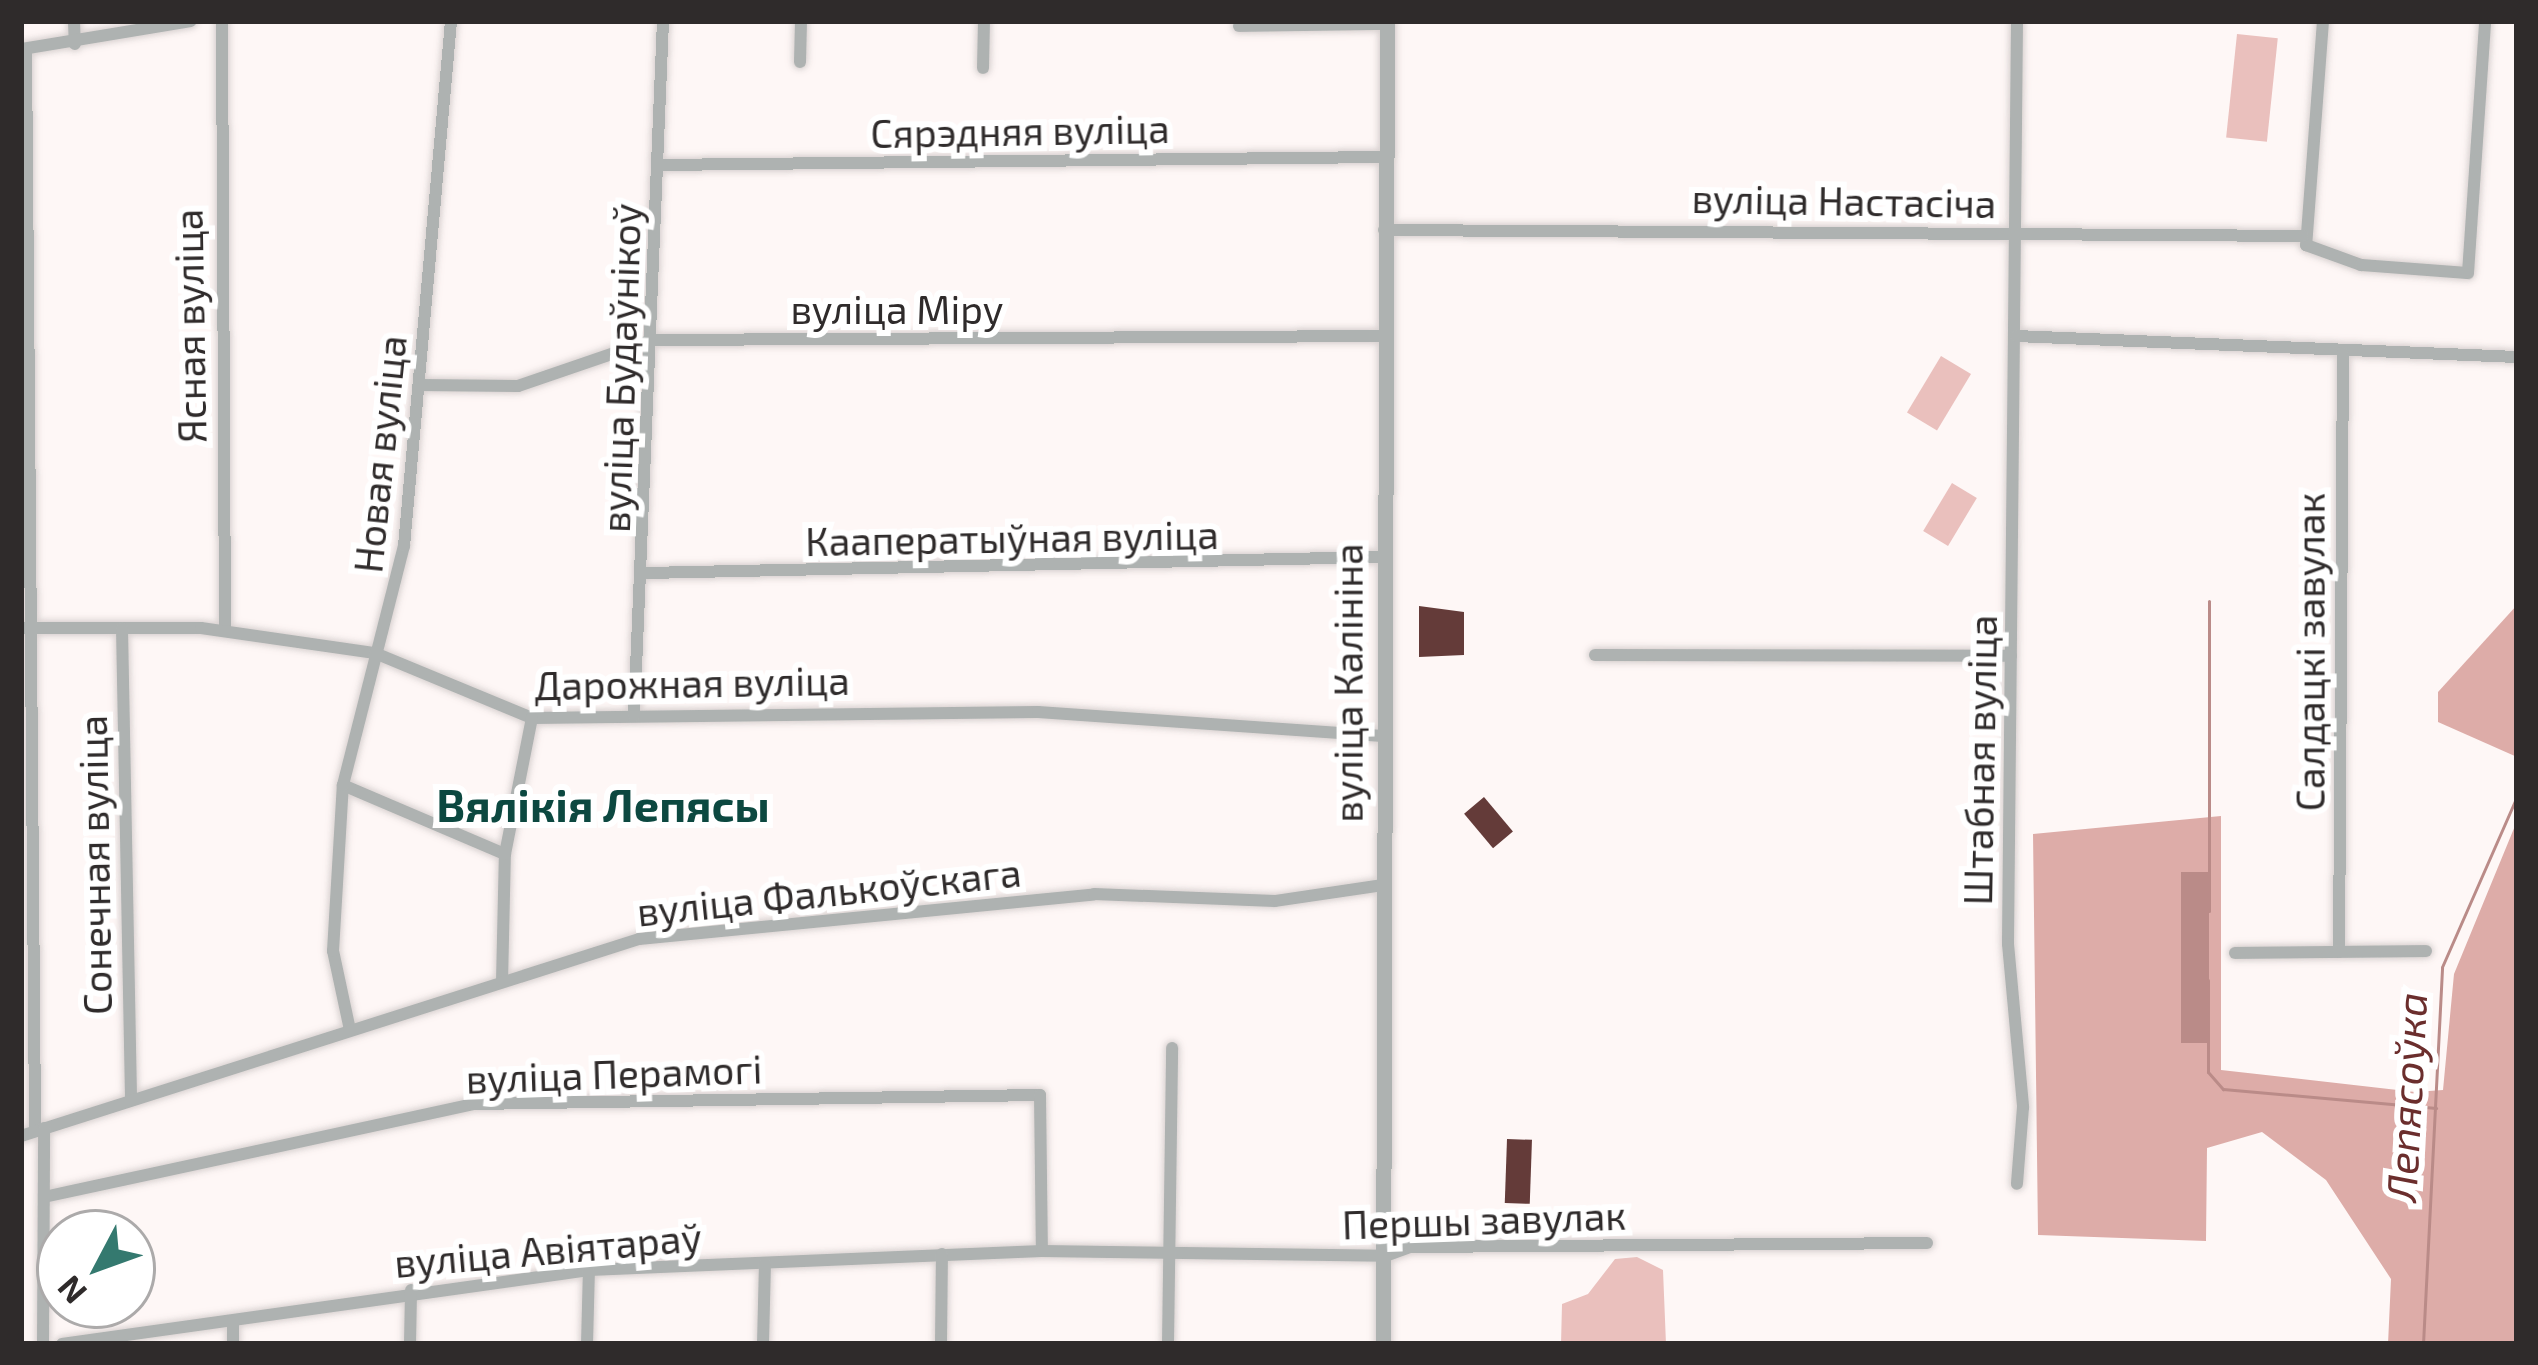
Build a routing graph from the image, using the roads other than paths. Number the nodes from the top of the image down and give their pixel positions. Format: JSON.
{"nodes":[{"id":1,"x":74,"y":21,"type":"edge"},
{"id":2,"x":190,"y":21,"type":"edge"},
{"id":3,"x":222,"y":21,"type":"edge"},
{"id":4,"x":451,"y":21,"type":"edge"},
{"id":5,"x":663,"y":21,"type":"edge"},
{"id":6,"x":801,"y":21,"type":"edge"},
{"id":7,"x":984,"y":21,"type":"edge"},
{"id":8,"x":2017,"y":21,"type":"edge"},
{"id":9,"x":2324,"y":21,"type":"edge"},
{"id":10,"x":2485,"y":21,"type":"edge"},
{"id":11,"x":1387,"y":22,"type":"edge"},
{"id":12,"x":1239,"y":26,"type":"dead end"},
{"id":13,"x":75,"y":44,"type":"junction"},
{"id":14,"x":23,"y":49,"type":"edge"},
{"id":15,"x":800,"y":62,"type":"dead end"},
{"id":16,"x":983,"y":68,"type":"dead end"},
{"id":17,"x":1385,"y":157,"type":"junction"},
{"id":18,"x":657,"y":165,"type":"junction"},
{"id":19,"x":1384,"y":230,"type":"junction"},
{"id":20,"x":2014,"y":233,"type":"junction"},
{"id":21,"x":2303,"y":236,"type":"junction"},
{"id":22,"x":1383,"y":336,"type":"junction"},
{"id":23,"x":2016,"y":336,"type":"junction"},
{"id":24,"x":652,"y":340,"type":"junction"},
{"id":25,"x":2343,"y":353,"type":"junction"},
{"id":26,"x":2517,"y":357,"type":"edge"},
{"id":27,"x":418,"y":385,"type":"junction"},
{"id":28,"x":1379,"y":557,"type":"junction"},
{"id":29,"x":646,"y":573,"type":"junction"},
{"id":30,"x":26,"y":628,"type":"edge"},
{"id":31,"x":122,"y":628,"type":"junction"},
{"id":32,"x":225,"y":631,"type":"junction"},
{"id":33,"x":375,"y":653,"type":"junction"},
{"id":34,"x":1594,"y":655,"type":"dead end"},
{"id":35,"x":2011,"y":656,"type":"junction"},
{"id":36,"x":634,"y":716,"type":"junction"},
{"id":37,"x":532,"y":718,"type":"junction"},
{"id":38,"x":1379,"y":736,"type":"junction"},
{"id":39,"x":343,"y":785,"type":"junction"},
{"id":40,"x":505,"y":854,"type":"junction"},
{"id":41,"x":1384,"y":885,"type":"junction"},
{"id":42,"x":2339,"y":952,"type":"junction"},
{"id":43,"x":2426,"y":952,"type":"dead end"},
{"id":44,"x":2235,"y":953,"type":"dead end"},
{"id":45,"x":502,"y":982,"type":"junction"},
{"id":46,"x":350,"y":1030,"type":"junction"},
{"id":47,"x":1172,"y":1048,"type":"dead end"},
{"id":48,"x":131,"y":1100,"type":"junction"},
{"id":49,"x":40,"y":1129,"type":"junction"},
{"id":50,"x":21,"y":1136,"type":"edge"},
{"id":51,"x":2018,"y":1184,"type":"dead end"},
{"id":52,"x":44,"y":1196,"type":"junction"},
{"id":53,"x":1927,"y":1243,"type":"dead end"},
{"id":54,"x":1169,"y":1250,"type":"junction"},
{"id":55,"x":1042,"y":1251,"type":"junction"},
{"id":56,"x":942,"y":1254,"type":"junction"},
{"id":57,"x":1385,"y":1256,"type":"junction"},
{"id":58,"x":765,"y":1263,"type":"junction"},
{"id":59,"x":589,"y":1270,"type":"junction"},
{"id":60,"x":411,"y":1290,"type":"junction"},
{"id":61,"x":233,"y":1321,"type":"junction"},
{"id":62,"x":43,"y":1344,"type":"edge"},
{"id":63,"x":62,"y":1344,"type":"edge"},
{"id":64,"x":233,"y":1344,"type":"edge"},
{"id":65,"x":410,"y":1344,"type":"edge"},
{"id":66,"x":587,"y":1344,"type":"edge"},
{"id":67,"x":763,"y":1344,"type":"edge"},
{"id":68,"x":941,"y":1344,"type":"edge"},
{"id":69,"x":1168,"y":1344,"type":"edge"},
{"id":70,"x":1383,"y":1344,"type":"edge"}],
"edges":[{"from":1,"to":13,"type":"street"},
{"from":2,"to":13,"type":"street"},
{"from":3,"to":32,"type":"street","name":"Ясная вуліца"},
{"from":4,"to":27,"type":"street","name":"Новая вуліца"},
{"from":5,"to":18,"type":"street","name":"вуліца Будаўнікоў"},
{"from":6,"to":15,"type":"street"},
{"from":7,"to":16,"type":"street"},
{"from":8,"to":20,"type":"street","name":"Штабная вуліца"},
{"from":9,"to":21,"type":"street"},
{"from":10,"to":21,"type":"street"},
{"from":11,"to":12,"type":"street"},
{"from":11,"to":17,"type":"street","name":"вуліца Калініна"},
{"from":13,"to":14,"type":"street"},
{"from":14,"to":30,"type":"street"},
{"from":17,"to":18,"type":"street","name":"Сярэдняя вуліца"},
{"from":17,"to":19,"type":"street","name":"вуліца Калініна"},
{"from":18,"to":24,"type":"street","name":"вуліца Будаўнікоў"},
{"from":19,"to":20,"type":"street","name":"вуліца Настасіча"},
{"from":19,"to":22,"type":"street","name":"вуліца Калініна"},
{"from":20,"to":21,"type":"street","name":"вуліца Настасіча"},
{"from":20,"to":23,"type":"street","name":"Штабная вуліца"},
{"from":22,"to":24,"type":"street","name":"вуліца Міру"},
{"from":22,"to":28,"type":"street","name":"вуліца Калініна"},
{"from":23,"to":25,"type":"street"},
{"from":23,"to":35,"type":"street","name":"Штабная вуліца"},
{"from":24,"to":27,"type":"street","name":"вуліца Міру"},
{"from":24,"to":29,"type":"street","name":"вуліца Будаўнікоў"},
{"from":25,"to":26,"type":"street"},
{"from":25,"to":42,"type":"street","name":"Салдацкі завулак"},
{"from":27,"to":33,"type":"street","name":"Новая вуліца"},
{"from":28,"to":29,"type":"street","name":"Кааператыўная вуліца"},
{"from":28,"to":38,"type":"street","name":"вуліца Калініна"},
{"from":29,"to":36,"type":"street","name":"вуліца Будаўнікоў"},
{"from":30,"to":31,"type":"street","name":"Дарожная вуліца"},
{"from":30,"to":49,"type":"street"},
{"from":31,"to":32,"type":"street","name":"Дарожная вуліца"},
{"from":31,"to":48,"type":"street","name":"Сонечная вуліца"},
{"from":32,"to":33,"type":"street","name":"Дарожная вуліца"},
{"from":33,"to":37,"type":"street","name":"Дарожная вуліца"},
{"from":33,"to":39,"type":"street","name":"Новая вуліца"},
{"from":34,"to":35,"type":"street"},
{"from":35,"to":51,"type":"street","name":"Штабная вуліца"},
{"from":36,"to":37,"type":"street","name":"Дарожная вуліца"},
{"from":36,"to":38,"type":"street","name":"Дарожная вуліца"},
{"from":37,"to":40,"type":"street"},
{"from":38,"to":41,"type":"street","name":"вуліца Калініна"},
{"from":39,"to":40,"type":"street"},
{"from":39,"to":46,"type":"street","name":"Новая вуліца"},
{"from":40,"to":45,"type":"street"},
{"from":41,"to":45,"type":"street","name":"вуліца Фалькоўскага"},
{"from":41,"to":57,"type":"street","name":"вуліца Калініна"},
{"from":42,"to":43,"type":"street"},
{"from":42,"to":44,"type":"street"},
{"from":45,"to":46,"type":"street","name":"вуліца Фалькоўскага"},
{"from":46,"to":48,"type":"street","name":"вуліца Фалькоўскага"},
{"from":47,"to":54,"type":"street"},
{"from":48,"to":49,"type":"street","name":"вуліца Фалькоўскага"},
{"from":49,"to":50,"type":"street","name":"вуліца Фалькоўскага"},
{"from":49,"to":52,"type":"street"},
{"from":52,"to":55,"type":"street","name":"вуліца Перамогі"},
{"from":52,"to":62,"type":"street"},
{"from":53,"to":57,"type":"street","name":"Першы завулак"},
{"from":54,"to":55,"type":"street","name":"Першы завулак"},
{"from":54,"to":57,"type":"street","name":"Першы завулак"},
{"from":54,"to":69,"type":"street"},
{"from":55,"to":56,"type":"street","name":"вуліца Авіятараў"},
{"from":56,"to":58,"type":"street","name":"вуліца Авіятараў"},
{"from":56,"to":68,"type":"street"},
{"from":57,"to":70,"type":"street","name":"вуліца Калініна"},
{"from":58,"to":59,"type":"street","name":"вуліца Авіятараў"},
{"from":58,"to":67,"type":"street"},
{"from":59,"to":60,"type":"street","name":"вуліца Авіятараў"},
{"from":59,"to":66,"type":"street"},
{"from":60,"to":61,"type":"street","name":"вуліца Авіятараў"},
{"from":60,"to":65,"type":"street"},
{"from":61,"to":63,"type":"street","name":"вуліца Авіятараў"},
{"from":61,"to":64,"type":"street"}]}
